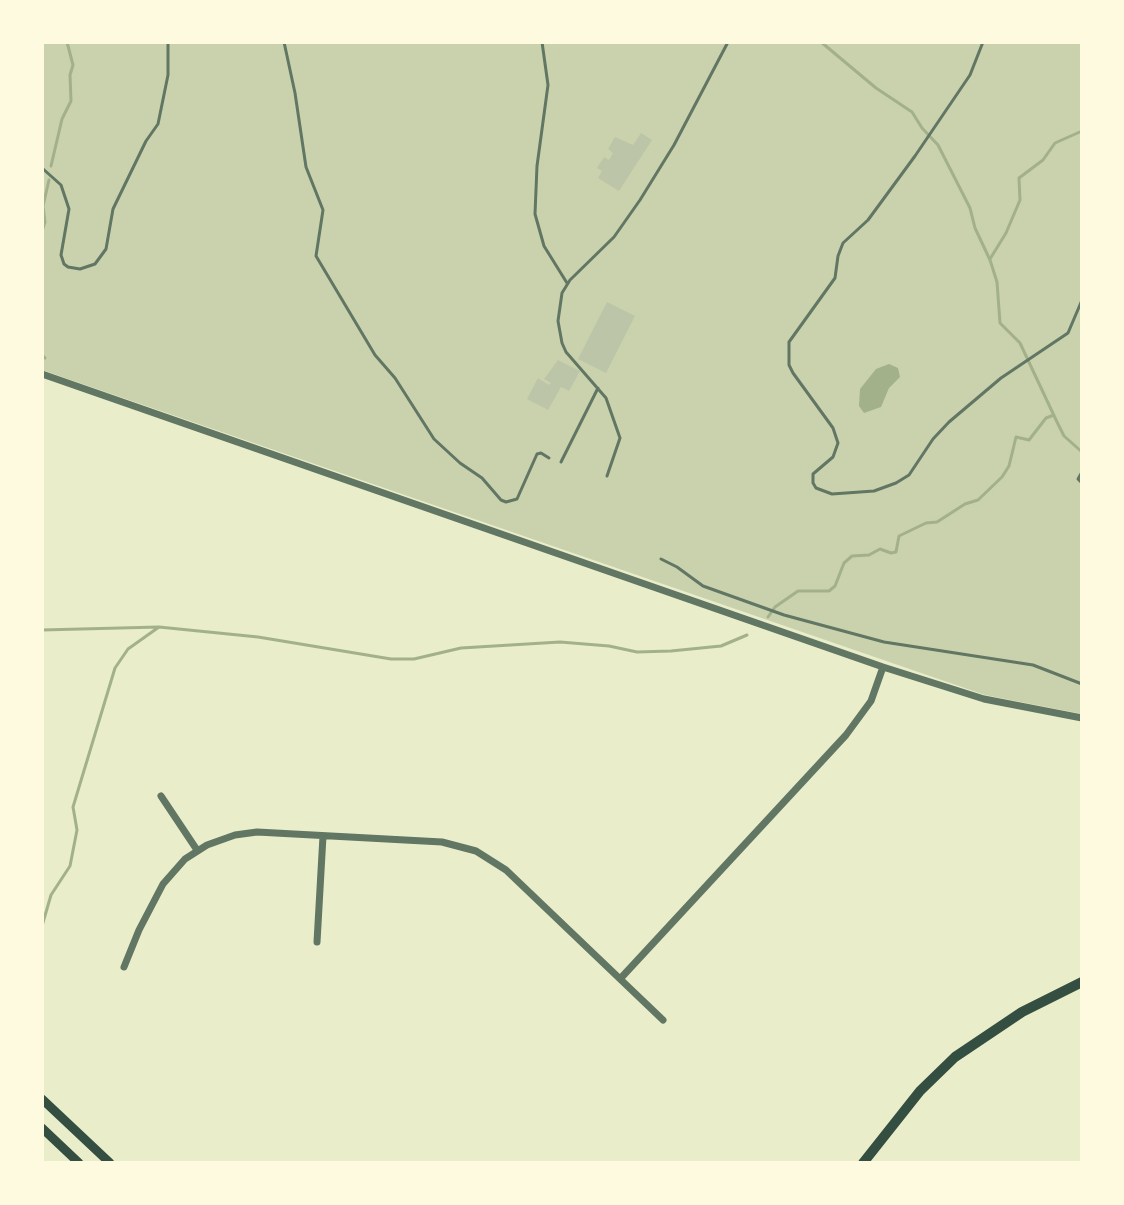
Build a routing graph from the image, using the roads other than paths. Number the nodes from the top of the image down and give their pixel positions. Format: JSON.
{"nodes":[{"id":1,"x":168,"y":42,"type":"edge"},
{"id":2,"x":284,"y":42,"type":"edge"},
{"id":3,"x":542,"y":42,"type":"edge"},
{"id":4,"x":728,"y":42,"type":"edge"},
{"id":5,"x":983,"y":42,"type":"edge"},
{"id":6,"x":42,"y":168,"type":"edge"},
{"id":7,"x":567,"y":283,"type":"junction"},
{"id":8,"x":1082,"y":300,"type":"edge"},
{"id":9,"x":42,"y":374,"type":"edge"},
{"id":10,"x":598,"y":388,"type":"junction"},
{"id":11,"x":549,"y":458,"type":"dead end"},
{"id":12,"x":561,"y":462,"type":"dead end"},
{"id":13,"x":1081,"y":474,"type":"edge"},
{"id":14,"x":607,"y":476,"type":"dead end"},
{"id":15,"x":1082,"y":483,"type":"edge"},
{"id":16,"x":661,"y":559,"type":"dead end"},
{"id":17,"x":883,"y":667,"type":"junction"},
{"id":18,"x":1082,"y":684,"type":"edge"},
{"id":19,"x":1082,"y":718,"type":"edge"},
{"id":20,"x":161,"y":796,"type":"dead end"},
{"id":21,"x":323,"y":836,"type":"junction"},
{"id":22,"x":197,"y":850,"type":"junction"},
{"id":23,"x":317,"y":942,"type":"dead end"},
{"id":24,"x":124,"y":967,"type":"dead end"},
{"id":25,"x":620,"y":979,"type":"junction"},
{"id":26,"x":1082,"y":982,"type":"edge"},
{"id":27,"x":663,"y":1020,"type":"dead end"},
{"id":28,"x":42,"y":1099,"type":"edge"},
{"id":29,"x":42,"y":1128,"type":"edge"},
{"id":30,"x":79,"y":1163,"type":"edge"},
{"id":31,"x":110,"y":1163,"type":"edge"},
{"id":32,"x":863,"y":1163,"type":"edge"}],
"edges":[{"from":1,"to":6,"type":"lane"},
{"from":2,"to":11,"type":"lane"},
{"from":3,"to":7,"type":"lane"},
{"from":4,"to":7,"type":"lane"},
{"from":5,"to":8,"type":"lane"},
{"from":7,"to":10,"type":"lane"},
{"from":9,"to":17,"type":"street"},
{"from":10,"to":12,"type":"lane"},
{"from":10,"to":14,"type":"lane"},
{"from":13,"to":15,"type":"lane"},
{"from":16,"to":18,"type":"lane"},
{"from":17,"to":19,"type":"street"},
{"from":17,"to":25,"type":"street"},
{"from":20,"to":22,"type":"street"},
{"from":21,"to":22,"type":"street"},
{"from":21,"to":23,"type":"street"},
{"from":21,"to":25,"type":"street"},
{"from":22,"to":24,"type":"street"},
{"from":25,"to":27,"type":"street"},
{"from":26,"to":32,"type":"main road"},
{"from":28,"to":31,"type":"main road"},
{"from":29,"to":30,"type":"main road"}]}
